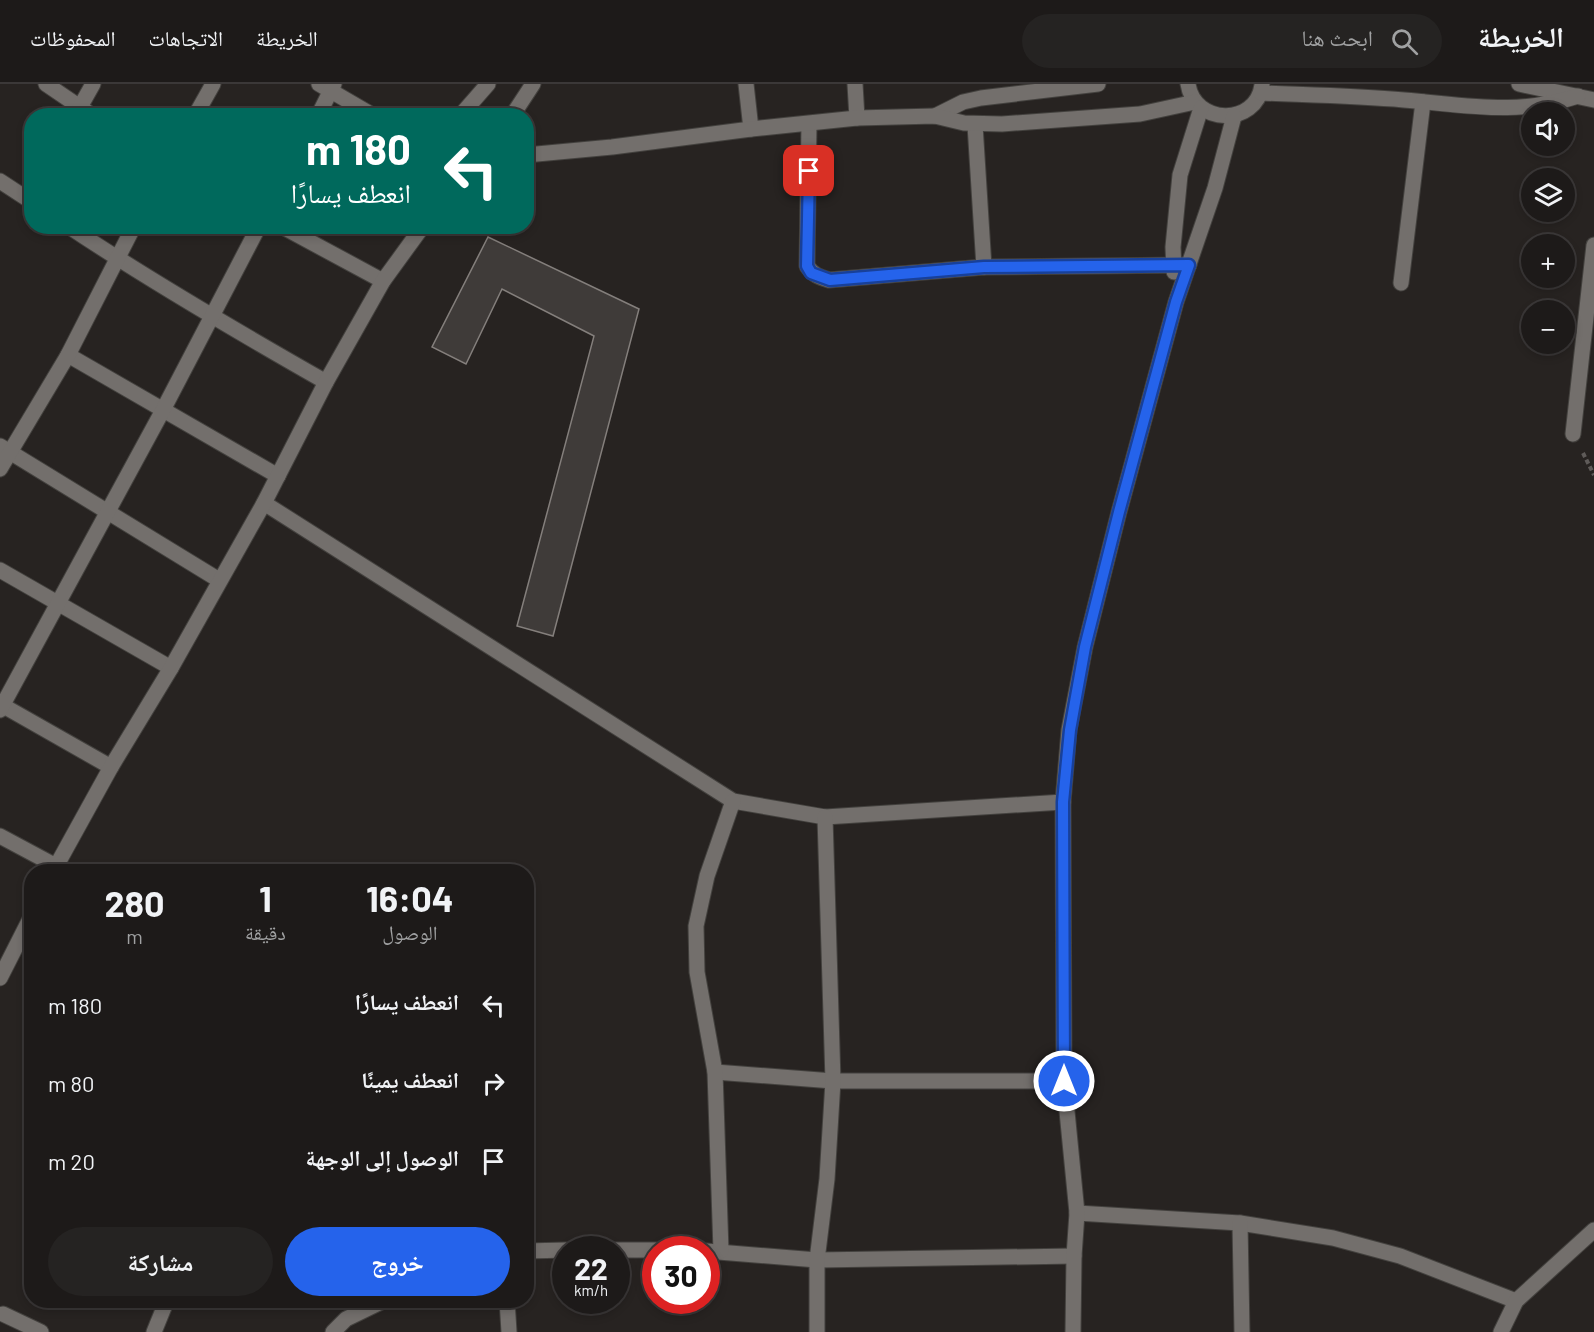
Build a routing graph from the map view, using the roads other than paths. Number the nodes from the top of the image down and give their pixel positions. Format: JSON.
{"nodes":[{"id":1,"x":46,"y":84,"type":"edge"},
{"id":2,"x":93,"y":84,"type":"edge"},
{"id":3,"x":213,"y":84,"type":"edge"},
{"id":4,"x":489,"y":84,"type":"edge"},
{"id":5,"x":533,"y":84,"type":"edge"},
{"id":6,"x":746,"y":84,"type":"edge"},
{"id":7,"x":855,"y":84,"type":"edge"},
{"id":8,"x":1098,"y":84,"type":"edge"},
{"id":9,"x":1188,"y":84,"type":"edge"},
{"id":10,"x":1519,"y":84,"type":"edge"},
{"id":11,"x":328,"y":86,"type":"edge"},
{"id":12,"x":1058,"y":86,"type":"edge"},
{"id":13,"x":1262,"y":88,"type":"edge"},
{"id":14,"x":1559,"y":93,"type":"edge"},
{"id":15,"x":1594,"y":100,"type":"edge"},
{"id":16,"x":1423,"y":102,"type":"junction"},
{"id":17,"x":1198,"y":105,"type":"junction"},
{"id":18,"x":82,"y":108,"type":"edge"},
{"id":19,"x":87,"y":108,"type":"edge"},
{"id":20,"x":200,"y":108,"type":"edge"},
{"id":21,"x":321,"y":108,"type":"edge"},
{"id":22,"x":362,"y":108,"type":"edge"},
{"id":23,"x":467,"y":108,"type":"edge"},
{"id":24,"x":517,"y":108,"type":"edge"},
{"id":25,"x":935,"y":116,"type":"junction"},
{"id":26,"x":1234,"y":116,"type":"junction"},
{"id":27,"x":857,"y":118,"type":"junction"},
{"id":28,"x":809,"y":124,"type":"junction"},
{"id":29,"x":975,"y":125,"type":"junction"},
{"id":30,"x":751,"y":129,"type":"junction"},
{"id":31,"x":534,"y":153,"type":"edge"},
{"id":32,"x":0,"y":181,"type":"edge"},
{"id":33,"x":24,"y":197,"type":"edge"},
{"id":34,"x":80,"y":234,"type":"edge"},
{"id":35,"x":130,"y":234,"type":"edge"},
{"id":36,"x":255,"y":234,"type":"edge"},
{"id":37,"x":296,"y":234,"type":"edge"},
{"id":38,"x":417,"y":234,"type":"edge"},
{"id":39,"x":1594,"y":245,"type":"edge"},
{"id":40,"x":116,"y":259,"type":"junction"},
{"id":41,"x":1182,"y":265,"type":"junction"},
{"id":42,"x":984,"y":267,"type":"junction"},
{"id":43,"x":383,"y":281,"type":"junction"},
{"id":44,"x":1401,"y":283,"type":"dead end"},
{"id":45,"x":211,"y":317,"type":"junction"},
{"id":46,"x":68,"y":356,"type":"junction"},
{"id":47,"x":326,"y":382,"type":"junction"},
{"id":48,"x":163,"y":410,"type":"junction"},
{"id":49,"x":1573,"y":434,"type":"dead end"},
{"id":50,"x":5,"y":449,"type":"edge"},
{"id":51,"x":0,"y":469,"type":"edge"},
{"id":52,"x":278,"y":476,"type":"junction"},
{"id":53,"x":264,"y":503,"type":"junction"},
{"id":54,"x":108,"y":513,"type":"junction"},
{"id":55,"x":0,"y":570,"type":"edge"},
{"id":56,"x":219,"y":580,"type":"junction"},
{"id":57,"x":57,"y":604,"type":"junction"},
{"id":58,"x":171,"y":669,"type":"junction"},
{"id":59,"x":1,"y":706,"type":"edge"},
{"id":60,"x":111,"y":767,"type":"junction"},
{"id":61,"x":733,"y":801,"type":"junction"},
{"id":62,"x":1063,"y":802,"type":"junction"},
{"id":63,"x":825,"y":817,"type":"junction"},
{"id":64,"x":0,"y":836,"type":"edge"},
{"id":65,"x":46,"y":864,"type":"edge"},
{"id":66,"x":57,"y":864,"type":"edge"},
{"id":67,"x":24,"y":929,"type":"edge"},
{"id":68,"x":1,"y":971,"type":"edge"},
{"id":69,"x":715,"y":1072,"type":"junction"},
{"id":70,"x":833,"y":1081,"type":"junction"},
{"id":71,"x":1064,"y":1081,"type":"junction"},
{"id":72,"x":1077,"y":1213,"type":"junction"},
{"id":73,"x":1240,"y":1223,"type":"junction"},
{"id":74,"x":1594,"y":1230,"type":"edge"},
{"id":75,"x":714,"y":1236,"type":"edge"},
{"id":76,"x":552,"y":1250,"type":"edge"},
{"id":77,"x":534,"y":1251,"type":"edge"},
{"id":78,"x":720,"y":1252,"type":"edge"},
{"id":79,"x":1074,"y":1256,"type":"junction"},
{"id":80,"x":817,"y":1260,"type":"junction"},
{"id":81,"x":1516,"y":1301,"type":"junction"},
{"id":82,"x":164,"y":1308,"type":"edge"},
{"id":83,"x":368,"y":1308,"type":"edge"},
{"id":84,"x":508,"y":1308,"type":"edge"},
{"id":85,"x":3,"y":1314,"type":"dead end"},
{"id":86,"x":41,"y":1332,"type":"edge"},
{"id":87,"x":154,"y":1332,"type":"edge"},
{"id":88,"x":333,"y":1332,"type":"edge"},
{"id":89,"x":509,"y":1332,"type":"edge"},
{"id":90,"x":817,"y":1332,"type":"edge"},
{"id":91,"x":1073,"y":1332,"type":"edge"},
{"id":92,"x":1242,"y":1332,"type":"edge"},
{"id":93,"x":1501,"y":1332,"type":"edge"}],
"edges":[{"from":1,"to":18,"type":"street"},
{"from":2,"to":19,"type":"street"},
{"from":3,"to":20,"type":"street"},
{"from":4,"to":23,"type":"street"},
{"from":5,"to":24,"type":"street"},
{"from":6,"to":30,"type":"street"},
{"from":7,"to":27,"type":"street"},
{"from":8,"to":12,"type":"street"},
{"from":9,"to":17,"type":"street"},
{"from":10,"to":14,"type":"street"},
{"from":11,"to":21,"type":"street"},
{"from":11,"to":22,"type":"street"},
{"from":12,"to":25,"type":"street"},
{"from":13,"to":16,"type":"street"},
{"from":13,"to":26,"type":"street"},
{"from":14,"to":15,"type":"street"},
{"from":14,"to":16,"type":"street"},
{"from":16,"to":44,"type":"street"},
{"from":17,"to":26,"type":"street"},
{"from":17,"to":29,"type":"street"},
{"from":17,"to":41,"type":"street"},
{"from":25,"to":27,"type":"street"},
{"from":25,"to":29,"type":"street"},
{"from":26,"to":41,"type":"street"},
{"from":27,"to":28,"type":"street"},
{"from":28,"to":30,"type":"street"},
{"from":28,"to":42,"type":"street"},
{"from":29,"to":42,"type":"street"},
{"from":30,"to":31,"type":"street"},
{"from":32,"to":33,"type":"street"},
{"from":34,"to":40,"type":"street"},
{"from":35,"to":40,"type":"street"},
{"from":36,"to":45,"type":"street"},
{"from":37,"to":43,"type":"street"},
{"from":38,"to":43,"type":"street"},
{"from":39,"to":49,"type":"street"},
{"from":40,"to":45,"type":"street"},
{"from":40,"to":46,"type":"street"},
{"from":41,"to":42,"type":"street"},
{"from":41,"to":62,"type":"street"},
{"from":43,"to":47,"type":"street"},
{"from":45,"to":47,"type":"street"},
{"from":45,"to":48,"type":"street"},
{"from":46,"to":48,"type":"street"},
{"from":46,"to":50,"type":"street"},
{"from":47,"to":52,"type":"street"},
{"from":48,"to":52,"type":"street"},
{"from":48,"to":54,"type":"street"},
{"from":50,"to":51,"type":"street"},
{"from":50,"to":54,"type":"street"},
{"from":52,"to":53,"type":"street"},
{"from":53,"to":56,"type":"street"},
{"from":53,"to":61,"type":"street"},
{"from":54,"to":56,"type":"street"},
{"from":54,"to":57,"type":"street"},
{"from":55,"to":57,"type":"street"},
{"from":56,"to":58,"type":"street"},
{"from":57,"to":58,"type":"street"},
{"from":57,"to":59,"type":"street"},
{"from":58,"to":60,"type":"street"},
{"from":59,"to":60,"type":"street"},
{"from":60,"to":66,"type":"street"},
{"from":61,"to":63,"type":"street"},
{"from":61,"to":69,"type":"street"},
{"from":62,"to":63,"type":"street"},
{"from":62,"to":71,"type":"street"},
{"from":63,"to":70,"type":"street"},
{"from":64,"to":65,"type":"street"},
{"from":67,"to":68,"type":"street"},
{"from":69,"to":70,"type":"street"},
{"from":69,"to":75,"type":"street"},
{"from":70,"to":71,"type":"street"},
{"from":70,"to":80,"type":"street"},
{"from":71,"to":72,"type":"street"},
{"from":72,"to":73,"type":"street"},
{"from":72,"to":79,"type":"street"},
{"from":73,"to":81,"type":"street"},
{"from":73,"to":92,"type":"street"},
{"from":74,"to":81,"type":"street"},
{"from":76,"to":77,"type":"street"},
{"from":78,"to":80,"type":"street"},
{"from":79,"to":80,"type":"street"},
{"from":79,"to":91,"type":"street"},
{"from":80,"to":90,"type":"street"},
{"from":81,"to":93,"type":"street"},
{"from":82,"to":87,"type":"street"},
{"from":83,"to":88,"type":"street"},
{"from":84,"to":89,"type":"street"},
{"from":85,"to":86,"type":"street"}]}
